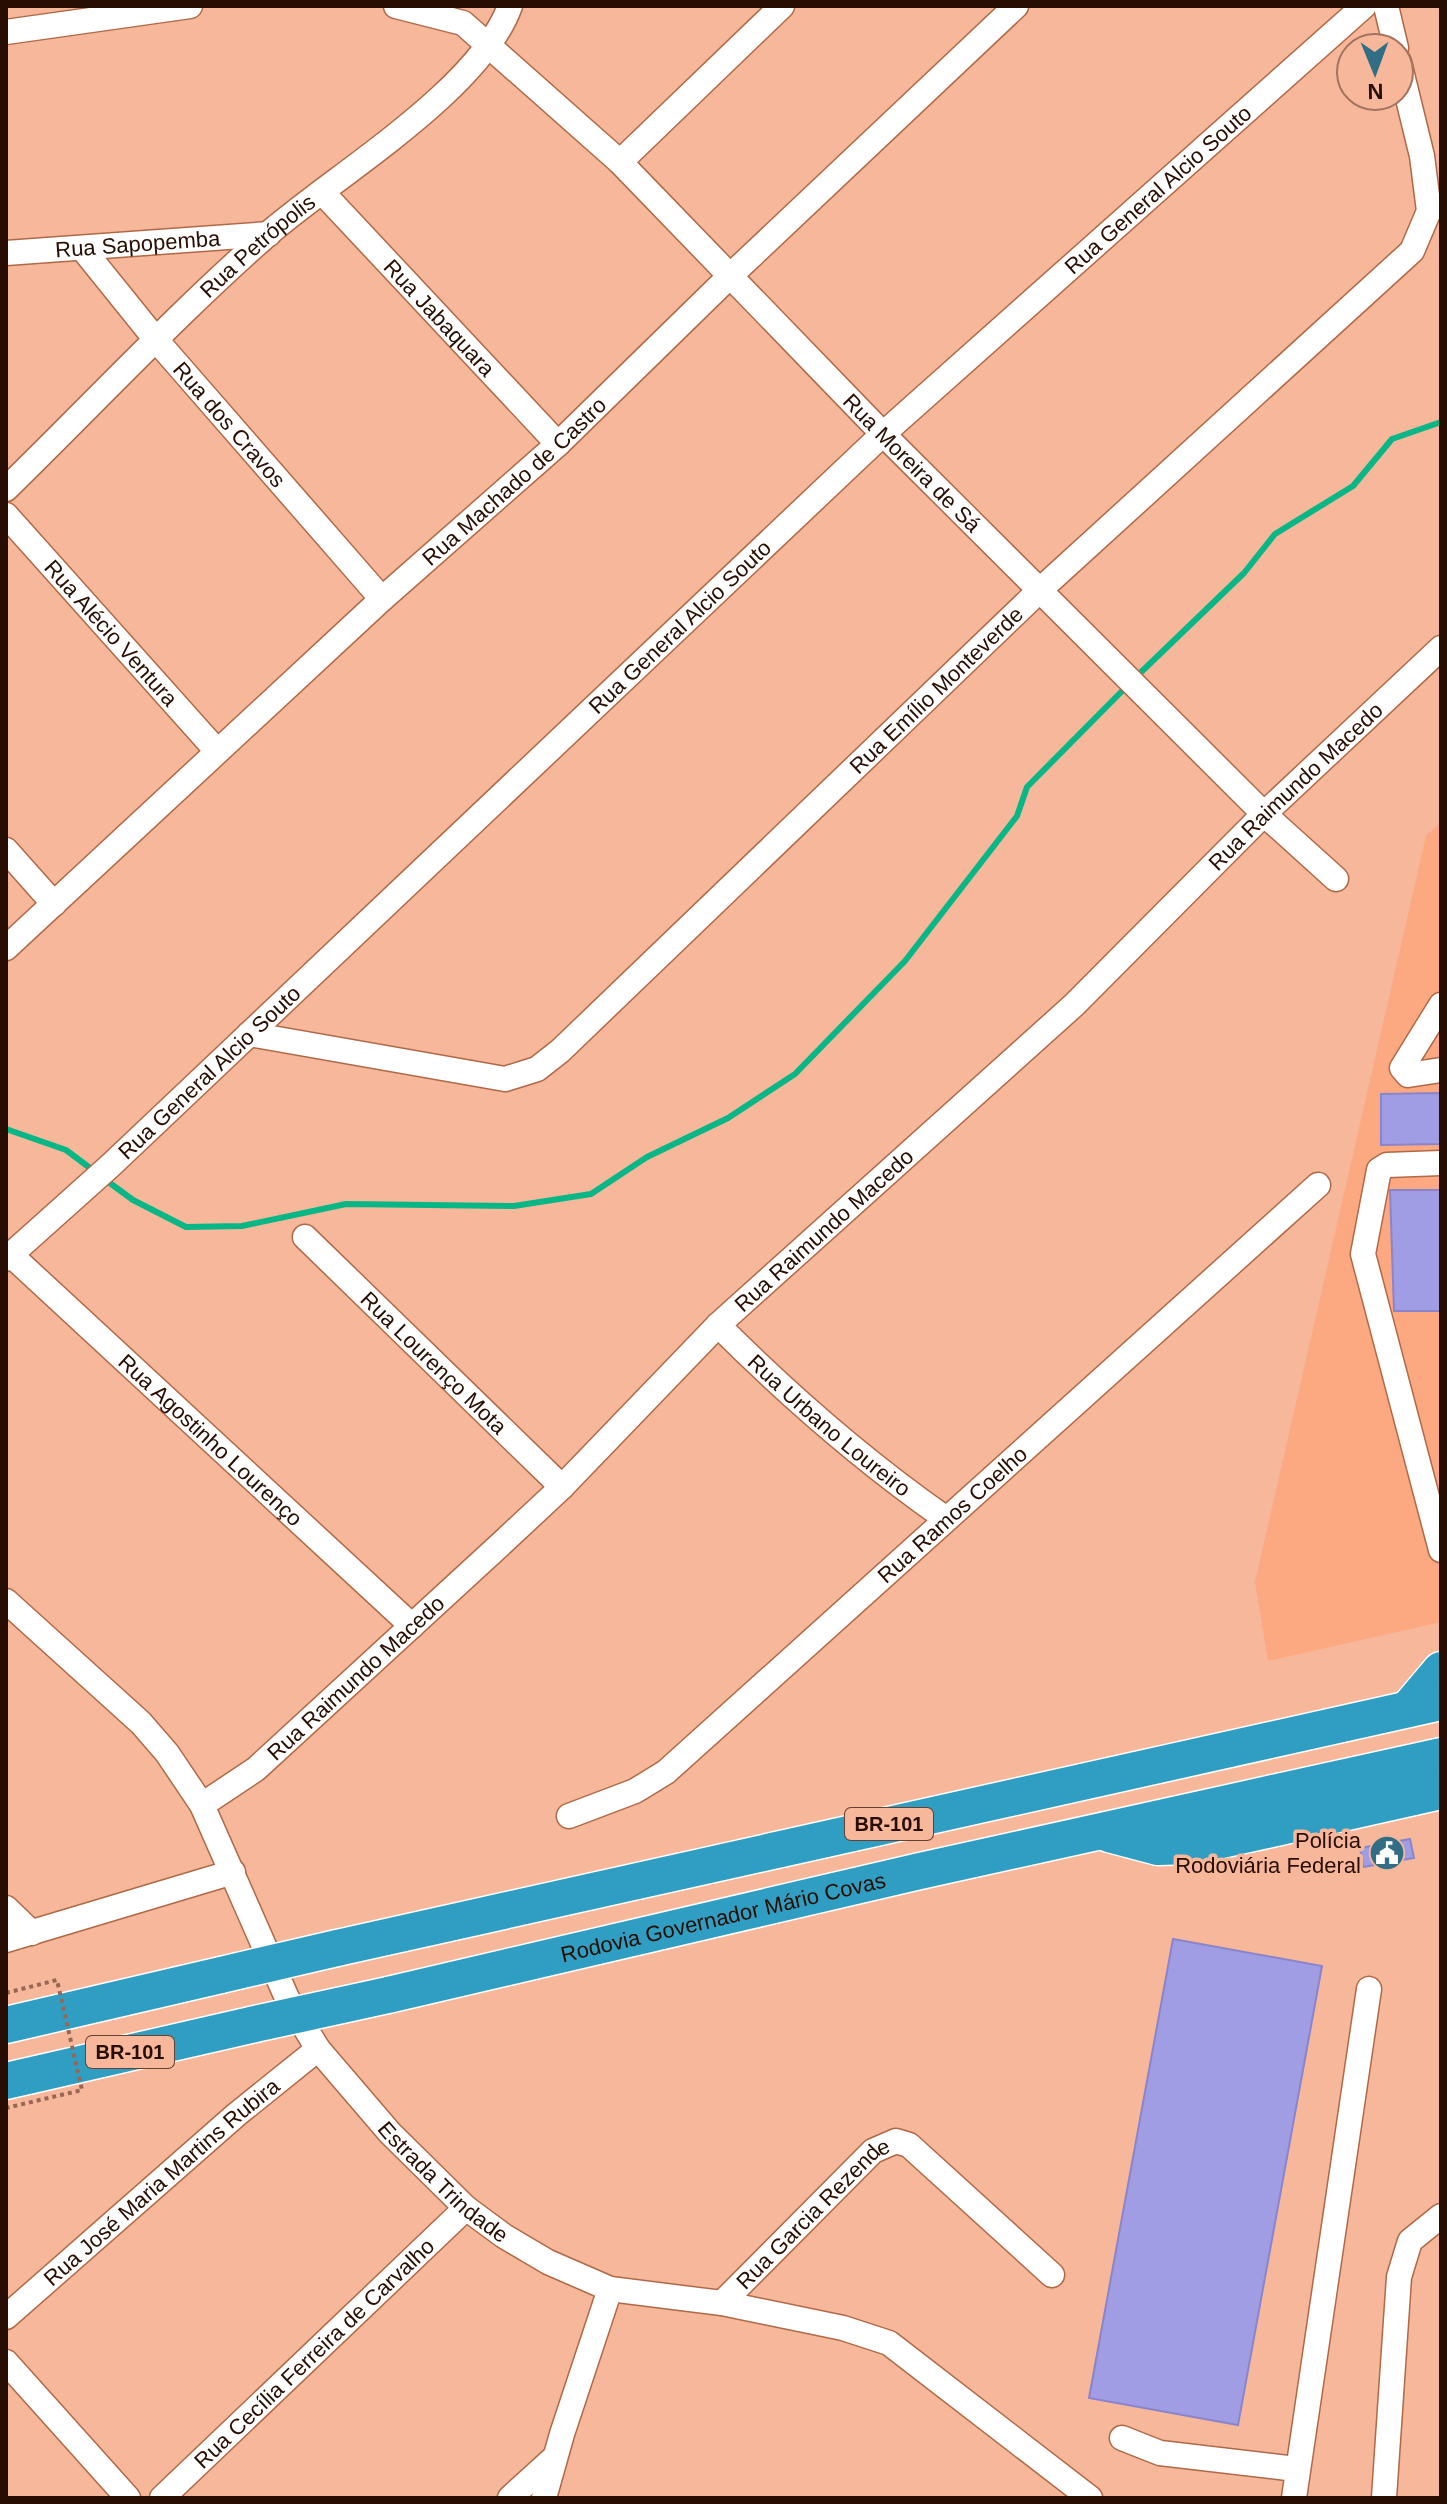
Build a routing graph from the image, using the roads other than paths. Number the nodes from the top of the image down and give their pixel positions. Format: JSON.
{"nodes":[{"id":1,"x":190,"y":6,"type":"edge"},
{"id":2,"x":396,"y":6,"type":"edge"},
{"id":3,"x":510,"y":6,"type":"edge"},
{"id":4,"x":782,"y":6,"type":"edge"},
{"id":5,"x":1016,"y":6,"type":"edge"},
{"id":6,"x":1364,"y":6,"type":"edge"},
{"id":7,"x":1386,"y":6,"type":"edge"},
{"id":8,"x":6,"y":32,"type":"edge"},
{"id":9,"x":1392,"y":32,"type":"edge"},
{"id":10,"x":491,"y":44,"type":"junction"},
{"id":11,"x":1411,"y":112,"type":"edge"},
{"id":12,"x":620,"y":162,"type":"junction"},
{"id":13,"x":322,"y":192,"type":"junction"},
{"id":14,"x":269,"y":234,"type":"junction"},
{"id":15,"x":82,"y":248,"type":"junction"},
{"id":16,"x":6,"y":253,"type":"edge"},
{"id":17,"x":730,"y":276,"type":"junction"},
{"id":18,"x":157,"y":341,"type":"junction"},
{"id":19,"x":883,"y":434,"type":"junction"},
{"id":20,"x":558,"y":444,"type":"junction"},
{"id":21,"x":6,"y":489,"type":"edge"},
{"id":22,"x":6,"y":515,"type":"edge"},
{"id":23,"x":1041,"y":589,"type":"junction"},
{"id":24,"x":382,"y":599,"type":"junction"},
{"id":25,"x":1441,"y":648,"type":"edge"},
{"id":26,"x":217,"y":751,"type":"junction"},
{"id":27,"x":1264,"y":814,"type":"junction"},
{"id":28,"x":6,"y":850,"type":"edge"},
{"id":29,"x":1336,"y":879,"type":"dead end"},
{"id":30,"x":54,"y":904,"type":"junction"},
{"id":31,"x":6,"y":948,"type":"edge"},
{"id":32,"x":1441,"y":1005,"type":"edge"},
{"id":33,"x":249,"y":1034,"type":"junction"},
{"id":34,"x":1441,"y":1070,"type":"edge"},
{"id":35,"x":1441,"y":1163,"type":"edge"},
{"id":36,"x":1318,"y":1185,"type":"dead end"},
{"id":37,"x":305,"y":1237,"type":"dead end"},
{"id":38,"x":9,"y":1257,"type":"edge"},
{"id":39,"x":718,"y":1325,"type":"junction"},
{"id":40,"x":562,"y":1487,"type":"junction"},
{"id":41,"x":945,"y":1518,"type":"junction"},
{"id":42,"x":1441,"y":1550,"type":"edge"},
{"id":43,"x":6,"y":1601,"type":"edge"},
{"id":44,"x":412,"y":1626,"type":"junction"},
{"id":45,"x":1441,"y":1670,"type":"edge"},
{"id":46,"x":1424,"y":1706,"type":"edge"},
{"id":47,"x":1441,"y":1756,"type":"edge"},
{"id":48,"x":1441,"y":1791,"type":"edge"},
{"id":49,"x":202,"y":1805,"type":"junction"},
{"id":50,"x":569,"y":1816,"type":"dead end"},
{"id":51,"x":1104,"y":1833,"type":"junction"},
{"id":52,"x":233,"y":1872,"type":"junction"},
{"id":53,"x":6,"y":1908,"type":"edge"},
{"id":54,"x":32,"y":1933,"type":"junction"},
{"id":55,"x":6,"y":1940,"type":"edge"},
{"id":56,"x":1369,"y":1989,"type":"dead end"},
{"id":57,"x":6,"y":2025,"type":"edge"},
{"id":58,"x":318,"y":2049,"type":"junction"},
{"id":59,"x":6,"y":2081,"type":"edge"},
{"id":60,"x":466,"y":2208,"type":"junction"},
{"id":61,"x":1441,"y":2216,"type":"edge"},
{"id":62,"x":1052,"y":2275,"type":"dead end"},
{"id":63,"x":610,"y":2289,"type":"junction"},
{"id":64,"x":722,"y":2303,"type":"junction"},
{"id":65,"x":6,"y":2317,"type":"edge"},
{"id":66,"x":6,"y":2362,"type":"edge"},
{"id":67,"x":1122,"y":2438,"type":"dead end"},
{"id":68,"x":555,"y":2457,"type":"junction"},
{"id":69,"x":1296,"y":2469,"type":"junction"},
{"id":70,"x":128,"y":2498,"type":"edge"},
{"id":71,"x":162,"y":2498,"type":"edge"},
{"id":72,"x":510,"y":2498,"type":"edge"},
{"id":73,"x":544,"y":2498,"type":"edge"},
{"id":74,"x":1090,"y":2498,"type":"edge"},
{"id":75,"x":1294,"y":2498,"type":"edge"},
{"id":76,"x":1384,"y":2498,"type":"edge"}],
"edges":[{"from":1,"to":8,"type":"street"},
{"from":2,"to":10,"type":"street","name":"Rua Moreira de Sá"},
{"from":3,"to":10,"type":"street","name":"Rua Petrópolis"},
{"from":4,"to":12,"type":"street"},
{"from":5,"to":17,"type":"street","name":"Rua Machado de Castro"},
{"from":6,"to":19,"type":"street","name":"Rua General Alcio Souto"},
{"from":7,"to":9,"type":"street"},
{"from":10,"to":12,"type":"street","name":"Rua Moreira de Sá"},
{"from":10,"to":13,"type":"street","name":"Rua Petrópolis"},
{"from":11,"to":23,"type":"street","name":"Rua Emílio Monteverde"},
{"from":12,"to":17,"type":"street","name":"Rua Moreira de Sá"},
{"from":13,"to":14,"type":"street","name":"Rua Petrópolis"},
{"from":13,"to":20,"type":"street","name":"Rua Jabaquara"},
{"from":14,"to":15,"type":"street","name":"Rua Sapopemba"},
{"from":14,"to":18,"type":"street","name":"Rua Petrópolis"},
{"from":15,"to":16,"type":"street","name":"Rua Sapopemba"},
{"from":15,"to":18,"type":"street","name":"Rua dos Cravos"},
{"from":17,"to":19,"type":"street","name":"Rua Moreira de Sá"},
{"from":17,"to":20,"type":"street","name":"Rua Machado de Castro"},
{"from":18,"to":21,"type":"street","name":"Rua Petrópolis"},
{"from":18,"to":24,"type":"street","name":"Rua dos Cravos"},
{"from":19,"to":23,"type":"street","name":"Rua Moreira de Sá"},
{"from":19,"to":33,"type":"street","name":"Rua General Alcio Souto"},
{"from":20,"to":24,"type":"street","name":"Rua Machado de Castro"},
{"from":22,"to":26,"type":"street","name":"Rua Alécio Ventura"},
{"from":23,"to":27,"type":"street","name":"Rua Moreira de Sá"},
{"from":23,"to":33,"type":"street","name":"Rua Emílio Monteverde"},
{"from":24,"to":26,"type":"street","name":"Rua Machado de Castro"},
{"from":25,"to":27,"type":"street","name":"Rua Raimundo Macedo"},
{"from":26,"to":30,"type":"street","name":"Rua Machado de Castro"},
{"from":27,"to":29,"type":"street","name":"Rua Moreira de Sá"},
{"from":27,"to":39,"type":"street","name":"Rua Raimundo Macedo"},
{"from":28,"to":30,"type":"street"},
{"from":30,"to":31,"type":"street","name":"Rua Machado de Castro"},
{"from":32,"to":34,"type":"street"},
{"from":33,"to":38,"type":"street","name":"Rua General Alcio Souto"},
{"from":35,"to":42,"type":"street"},
{"from":36,"to":41,"type":"street","name":"Rua Ramos Coelho"},
{"from":37,"to":40,"type":"street","name":"Rua Lourenço Mota"},
{"from":38,"to":44,"type":"street","name":"Rua Agostinho Lourenço"},
{"from":39,"to":40,"type":"street","name":"Rua Raimundo Macedo"},
{"from":39,"to":41,"type":"street","name":"Rua Urbano Loureiro"},
{"from":40,"to":44,"type":"street","name":"Rua Raimundo Macedo"},
{"from":41,"to":50,"type":"street","name":"Rua Ramos Coelho"},
{"from":43,"to":49,"type":"street","name":"Estrada Trindade"},
{"from":44,"to":49,"type":"street","name":"Rua Raimundo Macedo"},
{"from":45,"to":46,"type":"highway"},
{"from":46,"to":57,"type":"highway","number":"BR-101","bridge":true},
{"from":47,"to":51,"type":"highway","name":"Rodovia Governador Mário Covas","number":"BR-101"},
{"from":48,"to":51,"type":"highway"},
{"from":49,"to":52,"type":"street","name":"Estrada Trindade"},
{"from":51,"to":59,"type":"highway","name":"Rodovia Governador Mário Covas","number":"BR-101","bridge":true},
{"from":52,"to":54,"type":"street"},
{"from":52,"to":58,"type":"street","name":"Estrada Trindade"},
{"from":53,"to":54,"type":"street"},
{"from":54,"to":55,"type":"street"},
{"from":56,"to":69,"type":"street"},
{"from":58,"to":60,"type":"street","name":"Estrada Trindade"},
{"from":58,"to":65,"type":"street","name":"Rua José Maria Martins Rubira"},
{"from":60,"to":63,"type":"street","name":"Estrada Trindade"},
{"from":60,"to":71,"type":"street","name":"Rua Cecília Ferreira de Carvalho"},
{"from":61,"to":76,"type":"street"},
{"from":62,"to":64,"type":"street","name":"Rua Garcia Rezende"},
{"from":63,"to":64,"type":"street","name":"Estrada Trindade"},
{"from":63,"to":68,"type":"street"},
{"from":64,"to":74,"type":"street","name":"Estrada Trindade"},
{"from":66,"to":70,"type":"street"},
{"from":67,"to":69,"type":"street"},
{"from":68,"to":72,"type":"street"},
{"from":68,"to":73,"type":"street"},
{"from":69,"to":75,"type":"street"}]}
